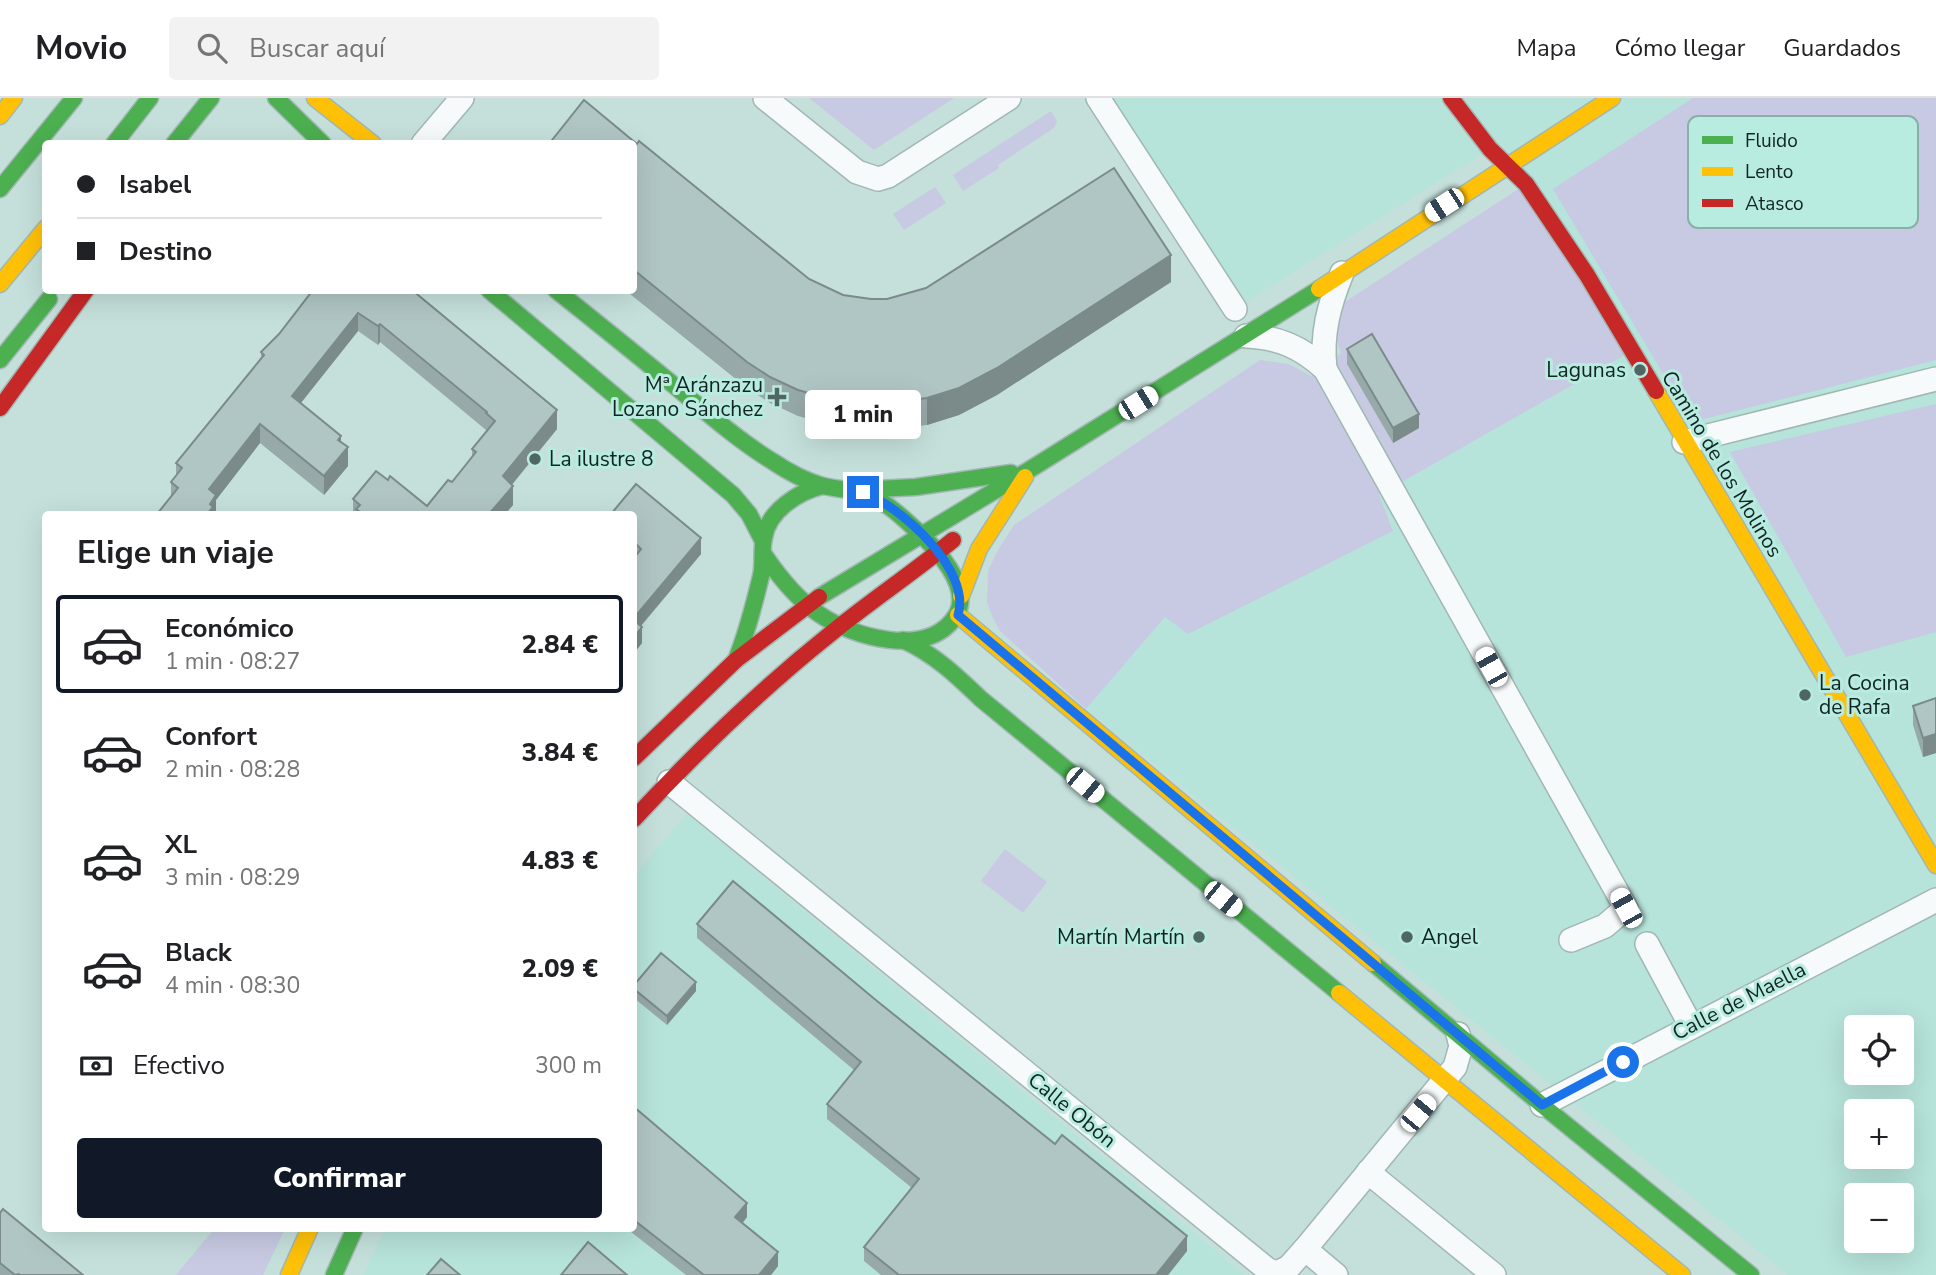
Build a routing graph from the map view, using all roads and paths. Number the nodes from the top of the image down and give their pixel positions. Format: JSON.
{"nodes":[{"id":1,"x":14,"y":98,"type":"edge"},
{"id":2,"x":74,"y":98,"type":"edge"},
{"id":3,"x":150,"y":98,"type":"edge"},
{"id":4,"x":211,"y":98,"type":"edge"},
{"id":5,"x":276,"y":98,"type":"edge"},
{"id":6,"x":315,"y":98,"type":"edge"},
{"id":7,"x":462,"y":98,"type":"edge"},
{"id":8,"x":765,"y":98,"type":"edge"},
{"id":9,"x":1009,"y":98,"type":"edge"},
{"id":10,"x":1098,"y":98,"type":"edge"},
{"id":11,"x":1451,"y":98,"type":"edge"},
{"id":12,"x":1612,"y":98,"type":"edge"},
{"id":13,"x":0,"y":116,"type":"edge"},
{"id":14,"x":117,"y":140,"type":"edge"},
{"id":15,"x":177,"y":140,"type":"edge"},
{"id":16,"x":319,"y":140,"type":"edge"},
{"id":17,"x":368,"y":140,"type":"edge"},
{"id":18,"x":426,"y":140,"type":"edge"},
{"id":19,"x":1507,"y":165,"type":"junction"},
{"id":20,"x":0,"y":189,"type":"edge"},
{"id":21,"x":42,"y":233,"type":"edge"},
{"id":22,"x":1342,"y":273,"type":"junction"},
{"id":23,"x":0,"y":284,"type":"edge"},
{"id":24,"x":52,"y":294,"type":"edge"},
{"id":25,"x":83,"y":294,"type":"edge"},
{"id":26,"x":494,"y":294,"type":"edge"},
{"id":27,"x":561,"y":294,"type":"edge"},
{"id":28,"x":1235,"y":309,"type":"dead end"},
{"id":29,"x":1246,"y":336,"type":"junction"},
{"id":30,"x":0,"y":360,"type":"edge"},
{"id":31,"x":1325,"y":369,"type":"junction"},
{"id":32,"x":1936,"y":379,"type":"edge"},
{"id":33,"x":0,"y":408,"type":"edge"},
{"id":34,"x":1684,"y":442,"type":"junction"},
{"id":35,"x":1030,"y":470,"type":"junction"},
{"id":36,"x":822,"y":486,"type":"junction"},
{"id":37,"x":855,"y":489,"type":"junction"},
{"id":38,"x":920,"y":534,"type":"junction"},
{"id":39,"x":764,"y":548,"type":"junction"},
{"id":40,"x":938,"y":553,"type":"junction"},
{"id":41,"x":961,"y":596,"type":"junction"},
{"id":42,"x":806,"y":605,"type":"junction"},
{"id":43,"x":958,"y":615,"type":"junction"},
{"id":44,"x":839,"y":627,"type":"junction"},
{"id":45,"x":902,"y":640,"type":"junction"},
{"id":46,"x":736,"y":660,"type":"junction"},
{"id":47,"x":637,"y":755,"type":"edge"},
{"id":48,"x":668,"y":782,"type":"junction"},
{"id":49,"x":637,"y":816,"type":"edge"},
{"id":50,"x":1936,"y":865,"type":"edge"},
{"id":51,"x":1936,"y":900,"type":"edge"},
{"id":52,"x":1571,"y":940,"type":"dead end"},
{"id":53,"x":1647,"y":944,"type":"dead end"},
{"id":54,"x":1691,"y":1026,"type":"junction"},
{"id":55,"x":1458,"y":1034,"type":"junction"},
{"id":56,"x":1445,"y":1079,"type":"junction"},
{"id":57,"x":1542,"y":1105,"type":"junction"},
{"id":58,"x":1368,"y":1172,"type":"junction"},
{"id":59,"x":308,"y":1232,"type":"edge"},
{"id":60,"x":353,"y":1232,"type":"edge"},
{"id":61,"x":1305,"y":1250,"type":"junction"},
{"id":62,"x":289,"y":1275,"type":"edge"},
{"id":63,"x":334,"y":1275,"type":"edge"},
{"id":64,"x":1336,"y":1275,"type":"edge"},
{"id":65,"x":1494,"y":1275,"type":"edge"},
{"id":66,"x":1682,"y":1275,"type":"edge"},
{"id":67,"x":1751,"y":1275,"type":"edge"}],
"edges":[{"from":1,"to":13,"type":"main road"},
{"from":2,"to":20,"type":"main road"},
{"from":3,"to":14,"type":"main road"},
{"from":4,"to":15,"type":"main road"},
{"from":5,"to":16,"type":"main road"},
{"from":6,"to":17,"type":"main road"},
{"from":7,"to":18,"type":"street"},
{"from":8,"to":9,"type":"street"},
{"from":10,"to":28,"type":"street"},
{"from":11,"to":19,"type":"main road","name":"Camino de los Molinos"},
{"from":12,"to":19,"type":"main road"},
{"from":19,"to":22,"type":"main road"},
{"from":19,"to":34,"type":"main road","name":"Camino de los Molinos"},
{"from":21,"to":23,"type":"main road"},
{"from":22,"to":29,"type":"main road"},
{"from":22,"to":31,"type":"street"},
{"from":24,"to":30,"type":"main road"},
{"from":25,"to":33,"type":"main road"},
{"from":26,"to":39,"type":"main road"},
{"from":27,"to":36,"type":"main road"},
{"from":29,"to":31,"type":"street"},
{"from":29,"to":35,"type":"main road"},
{"from":31,"to":52,"type":"street"},
{"from":32,"to":34,"type":"street"},
{"from":34,"to":50,"type":"main road","name":"Camino de los Molinos"},
{"from":35,"to":37,"type":"main road"},
{"from":35,"to":38,"type":"main road"},
{"from":35,"to":40,"type":"main road"},
{"from":35,"to":41,"type":"main road"},
{"from":36,"to":37,"type":"main road"},
{"from":36,"to":39,"type":"main road"},
{"from":37,"to":38,"type":"main road"},
{"from":38,"to":40,"type":"main road"},
{"from":38,"to":42,"type":"main road"},
{"from":39,"to":42,"type":"main road"},
{"from":39,"to":46,"type":"main road"},
{"from":40,"to":41,"type":"main road"},
{"from":40,"to":44,"type":"main road"},
{"from":41,"to":43,"type":"main road"},
{"from":42,"to":44,"type":"main road"},
{"from":42,"to":46,"type":"main road"},
{"from":43,"to":45,"type":"main road"},
{"from":43,"to":55,"type":"main road"},
{"from":44,"to":45,"type":"main road"},
{"from":44,"to":48,"type":"main road"},
{"from":45,"to":56,"type":"main road"},
{"from":46,"to":47,"type":"main road"},
{"from":48,"to":49,"type":"main road"},
{"from":48,"to":61,"type":"street","name":"Calle Obón"},
{"from":51,"to":54,"type":"street","name":"Calle de Maella"},
{"from":53,"to":54,"type":"street"},
{"from":54,"to":57,"type":"street","name":"Calle de Maella"},
{"from":55,"to":56,"type":"street","name":"Calle Obón"},
{"from":55,"to":57,"type":"main road"},
{"from":56,"to":58,"type":"street","name":"Calle Obón"},
{"from":56,"to":66,"type":"main road"},
{"from":57,"to":67,"type":"main road"},
{"from":58,"to":61,"type":"street","name":"Calle Obón"},
{"from":58,"to":65,"type":"street"},
{"from":59,"to":62,"type":"main road"},
{"from":60,"to":63,"type":"main road"},
{"from":61,"to":64,"type":"street"}]}
